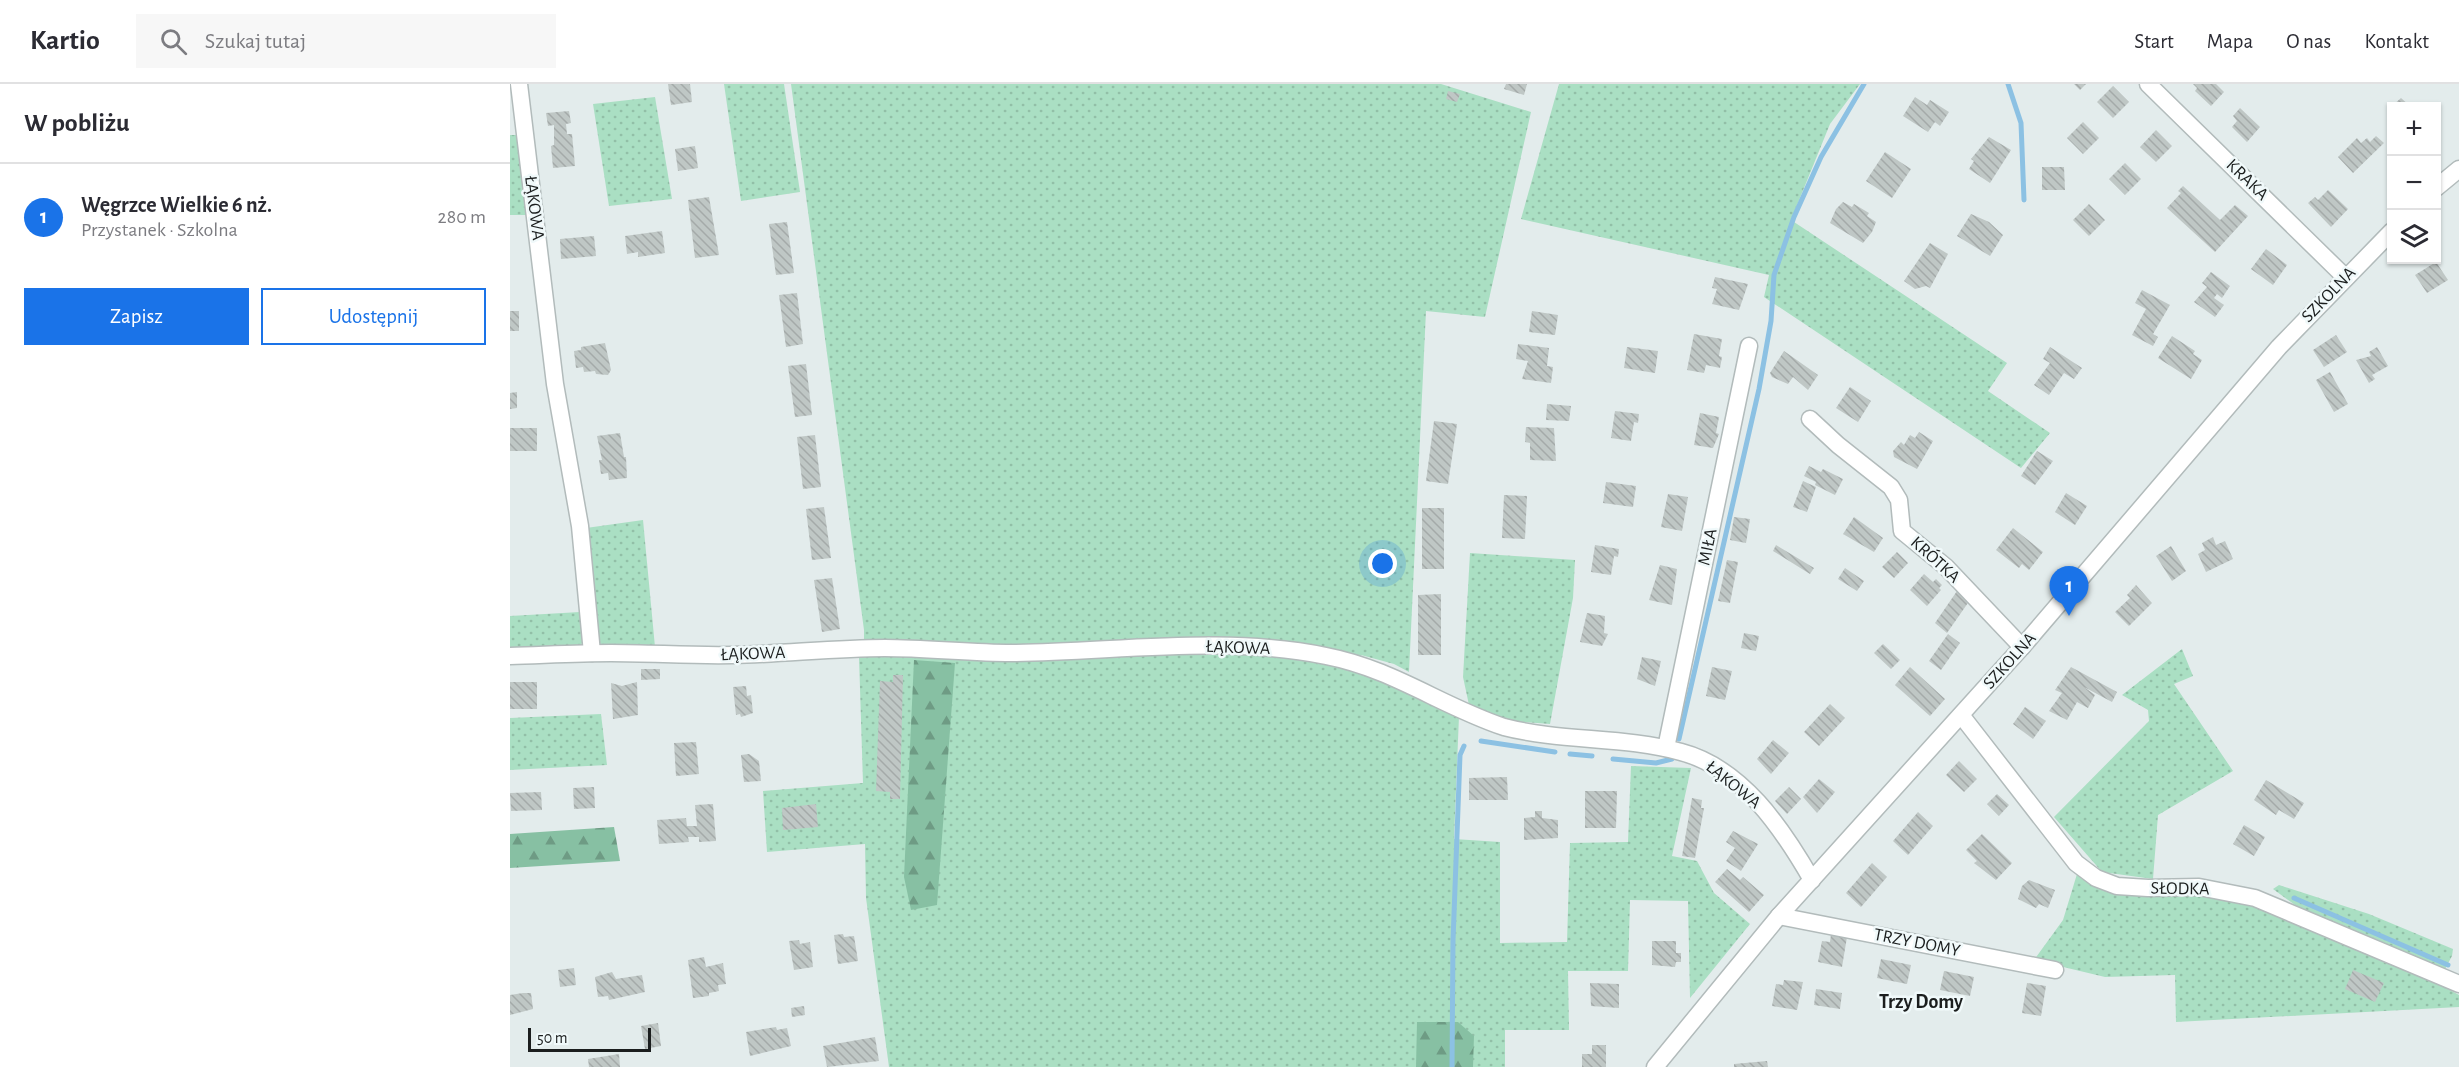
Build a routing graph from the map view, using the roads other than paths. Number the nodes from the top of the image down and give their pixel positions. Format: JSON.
{"nodes":[{"id":1,"x":519,"y":84,"type":"edge"},
{"id":2,"x":2148,"y":84,"type":"edge"},
{"id":3,"x":2459,"y":169,"type":"edge"},
{"id":4,"x":2441,"y":184,"type":"edge"},
{"id":5,"x":2387,"y":235,"type":"edge"},
{"id":6,"x":2345,"y":277,"type":"junction"},
{"id":7,"x":1749,"y":346,"type":"dead end"},
{"id":8,"x":1810,"y":419,"type":"dead end"},
{"id":9,"x":2022,"y":647,"type":"junction"},
{"id":10,"x":592,"y":653,"type":"junction"},
{"id":11,"x":510,"y":656,"type":"edge"},
{"id":12,"x":1961,"y":714,"type":"junction"},
{"id":13,"x":1666,"y":748,"type":"junction"},
{"id":14,"x":1812,"y":880,"type":"junction"},
{"id":15,"x":1779,"y":916,"type":"junction"},
{"id":16,"x":2055,"y":970,"type":"dead end"},
{"id":17,"x":2459,"y":984,"type":"edge"},
{"id":18,"x":1655,"y":1067,"type":"edge"}],
"edges":[{"from":1,"to":10,"type":"street","name":"ŁĄKOWA"},
{"from":2,"to":6,"type":"street","name":"KRAKA"},
{"from":3,"to":4,"type":"street"},
{"from":5,"to":6,"type":"street","name":"SZKOLNA"},
{"from":6,"to":9,"type":"street","name":"SZKOLNA"},
{"from":7,"to":13,"type":"street","name":"MIŁA"},
{"from":8,"to":9,"type":"street","name":"KRÓTKA"},
{"from":9,"to":12,"type":"street","name":"SZKOLNA"},
{"from":10,"to":11,"type":"street","name":"ŁĄKOWA"},
{"from":10,"to":13,"type":"street","name":"ŁĄKOWA"},
{"from":12,"to":14,"type":"street","name":"SZKOLNA"},
{"from":12,"to":17,"type":"street","name":"SŁODKA"},
{"from":13,"to":14,"type":"street","name":"ŁĄKOWA"},
{"from":14,"to":15,"type":"street","name":"SZKOLNA"},
{"from":15,"to":16,"type":"street","name":"TRZY DOMY"},
{"from":15,"to":18,"type":"street","name":"SZKOLNA"}]}
